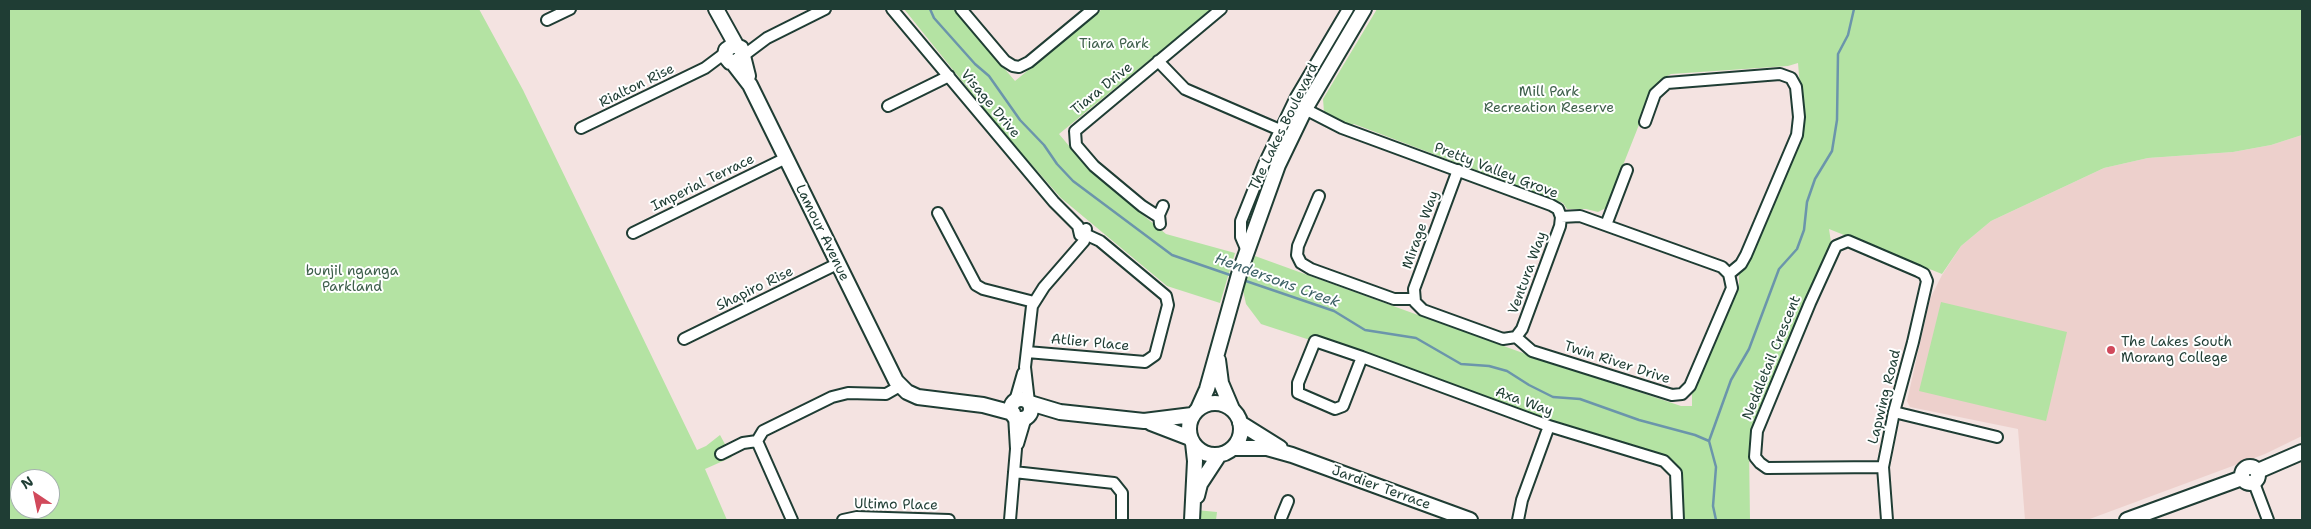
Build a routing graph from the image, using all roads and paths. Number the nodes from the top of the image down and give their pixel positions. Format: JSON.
{"nodes":[{"id":1,"x":570,"y":9,"type":"edge"},
{"id":2,"x":825,"y":9,"type":"edge"},
{"id":3,"x":961,"y":9,"type":"edge"},
{"id":4,"x":1093,"y":9,"type":"edge"},
{"id":5,"x":1221,"y":9,"type":"edge"},
{"id":6,"x":1348,"y":9,"type":"edge"},
{"id":7,"x":1364,"y":9,"type":"edge"},
{"id":8,"x":1374,"y":9,"type":"edge"},
{"id":9,"x":893,"y":10,"type":"edge"},
{"id":10,"x":718,"y":13,"type":"edge"},
{"id":11,"x":547,"y":20,"type":"dead end"},
{"id":12,"x":734,"y":54,"type":"junction"},
{"id":13,"x":1158,"y":61,"type":"junction"},
{"id":14,"x":949,"y":76,"type":"junction"},
{"id":15,"x":888,"y":106,"type":"dead end"},
{"id":16,"x":1309,"y":111,"type":"junction"},
{"id":17,"x":1645,"y":122,"type":"dead end"},
{"id":18,"x":581,"y":128,"type":"dead end"},
{"id":19,"x":1280,"y":130,"type":"junction"},
{"id":20,"x":786,"y":158,"type":"junction"},
{"id":21,"x":1458,"y":170,"type":"junction"},
{"id":22,"x":1627,"y":170,"type":"dead end"},
{"id":23,"x":1319,"y":196,"type":"dead end"},
{"id":24,"x":1163,"y":206,"type":"dead end"},
{"id":25,"x":938,"y":213,"type":"dead end"},
{"id":26,"x":1561,"y":217,"type":"junction"},
{"id":27,"x":1606,"y":225,"type":"junction"},
{"id":28,"x":633,"y":233,"type":"dead end"},
{"id":29,"x":1084,"y":235,"type":"junction"},
{"id":30,"x":1247,"y":252,"type":"junction"},
{"id":31,"x":838,"y":264,"type":"junction"},
{"id":32,"x":1730,"y":274,"type":"junction"},
{"id":33,"x":1926,"y":281,"type":"joint"},
{"id":34,"x":1413,"y":299,"type":"junction"},
{"id":35,"x":1034,"y":302,"type":"junction"},
{"id":36,"x":1516,"y":336,"type":"junction"},
{"id":37,"x":684,"y":339,"type":"dead end"},
{"id":38,"x":1026,"y":352,"type":"junction"},
{"id":39,"x":1217,"y":354,"type":"junction"},
{"id":40,"x":1362,"y":357,"type":"junction"},
{"id":41,"x":1150,"y":360,"type":"joint"},
{"id":42,"x":898,"y":383,"type":"junction"},
{"id":43,"x":1021,"y":409,"type":"junction"},
{"id":44,"x":1232,"y":409,"type":"junction"},
{"id":45,"x":1195,"y":412,"type":"junction"},
{"id":46,"x":1894,"y":412,"type":"junction"},
{"id":47,"x":1144,"y":420,"type":"junction"},
{"id":48,"x":1240,"y":423,"type":"junction"},
{"id":49,"x":1549,"y":426,"type":"junction"},
{"id":50,"x":1997,"y":437,"type":"dead end"},
{"id":51,"x":757,"y":441,"type":"junction"},
{"id":52,"x":1191,"y":441,"type":"junction"},
{"id":53,"x":1233,"y":448,"type":"junction"},
{"id":54,"x":2302,"y":452,"type":"edge"},
{"id":55,"x":721,"y":454,"type":"dead end"},
{"id":56,"x":1219,"y":455,"type":"junction"},
{"id":57,"x":1292,"y":455,"type":"junction"},
{"id":58,"x":1883,"y":467,"type":"junction"},
{"id":59,"x":1014,"y":472,"type":"junction"},
{"id":60,"x":2251,"y":477,"type":"junction"},
{"id":61,"x":1522,"y":500,"type":"junction"},
{"id":62,"x":1288,"y":501,"type":"dead end"},
{"id":63,"x":1192,"y":514,"type":"edge"},
{"id":64,"x":792,"y":520,"type":"edge"},
{"id":65,"x":843,"y":520,"type":"edge"},
{"id":66,"x":949,"y":520,"type":"edge"},
{"id":67,"x":1010,"y":520,"type":"edge"},
{"id":68,"x":1122,"y":520,"type":"edge"},
{"id":69,"x":1283,"y":520,"type":"edge"},
{"id":70,"x":1470,"y":520,"type":"edge"},
{"id":71,"x":1510,"y":520,"type":"edge"},
{"id":72,"x":1518,"y":520,"type":"edge"},
{"id":73,"x":1678,"y":520,"type":"edge"},
{"id":74,"x":1887,"y":520,"type":"edge"},
{"id":75,"x":2127,"y":520,"type":"edge"},
{"id":76,"x":2268,"y":520,"type":"edge"}],
"edges":[{"from":1,"to":11,"type":"street"},
{"from":2,"to":12,"type":"street","name":"Rialton Rise"},
{"from":3,"to":4,"type":"street"},
{"from":5,"to":13,"type":"street","name":"Tiara Drive"},
{"from":6,"to":19,"type":"street","name":"The Lakes Boulevard"},
{"from":7,"to":16,"type":"street","name":"The Lakes Boulevard"},
{"from":8,"to":16,"type":"street","name":"The Lakes Boulevard"},
{"from":9,"to":14,"type":"street","name":"Visage Drive"},
{"from":10,"to":12,"type":"street","name":"Lamour Avenue"},
{"from":12,"to":18,"type":"street","name":"Rialton Rise"},
{"from":12,"to":20,"type":"street","name":"Lamour Avenue"},
{"from":13,"to":19,"type":"street"},
{"from":13,"to":24,"type":"street","name":"Tiara Drive"},
{"from":14,"to":15,"type":"street"},
{"from":14,"to":29,"type":"street","name":"Visage Drive"},
{"from":16,"to":21,"type":"street","name":"Pretty Valley Grove"},
{"from":16,"to":30,"type":"street","name":"The Lakes Boulevard"},
{"from":17,"to":32,"type":"street"},
{"from":19,"to":30,"type":"street","name":"The Lakes Boulevard"},
{"from":20,"to":28,"type":"street","name":"Imperial Terrace"},
{"from":20,"to":31,"type":"street","name":"Lamour Avenue"},
{"from":21,"to":26,"type":"street","name":"Pretty Valley Grove"},
{"from":21,"to":34,"type":"street","name":"Mirage Way"},
{"from":22,"to":27,"type":"street"},
{"from":23,"to":34,"type":"street"},
{"from":25,"to":35,"type":"street"},
{"from":26,"to":27,"type":"street","name":"Pretty Valley Grove"},
{"from":26,"to":36,"type":"street","name":"Ventura Way"},
{"from":27,"to":32,"type":"street","name":"Pretty Valley Grove"},
{"from":29,"to":35,"type":"street"},
{"from":29,"to":41,"type":"street","name":"Visage Drive"},
{"from":30,"to":39,"type":"street","name":"The Lakes Boulevard"},
{"from":31,"to":37,"type":"street","name":"Shapiro Rise"},
{"from":31,"to":42,"type":"street","name":"Lamour Avenue"},
{"from":32,"to":36,"type":"street","name":"Twin River Drive"},
{"from":33,"to":46,"type":"street","name":"Lapwing Road"},
{"from":33,"to":58,"type":"street","name":"Neddletail Crescent"},
{"from":34,"to":36,"type":"street"},
{"from":35,"to":38,"type":"street"},
{"from":38,"to":41,"type":"street","name":"Atlier Place"},
{"from":38,"to":43,"type":"street"},
{"from":39,"to":44,"type":"street","name":"The Lakes Boulevard"},
{"from":39,"to":45,"type":"street","name":"The Lakes Boulevard"},
{"from":40,"to":40,"type":"street","name":"Axa Way"},
{"from":40,"to":49,"type":"street","name":"Axa Way"},
{"from":42,"to":43,"type":"street"},
{"from":42,"to":51,"type":"street"},
{"from":43,"to":47,"type":"street"},
{"from":43,"to":59,"type":"street"},
{"from":44,"to":45,"type":"street"},
{"from":44,"to":48,"type":"street"},
{"from":45,"to":47,"type":"street"},
{"from":45,"to":52,"type":"street"},
{"from":46,"to":50,"type":"street"},
{"from":46,"to":58,"type":"street","name":"Lapwing Road"},
{"from":47,"to":52,"type":"street"},
{"from":48,"to":53,"type":"street"},
{"from":48,"to":57,"type":"street","name":"Jardier Terrace"},
{"from":49,"to":61,"type":"street"},
{"from":49,"to":73,"type":"street","name":"Axa Way"},
{"from":51,"to":55,"type":"street"},
{"from":51,"to":64,"type":"street"},
{"from":52,"to":56,"type":"street"},
{"from":52,"to":63,"type":"street"},
{"from":53,"to":56,"type":"street"},
{"from":53,"to":57,"type":"street","name":"Jardier Terrace"},
{"from":54,"to":60,"type":"street"},
{"from":56,"to":63,"type":"street"},
{"from":57,"to":70,"type":"street","name":"Jardier Terrace"},
{"from":58,"to":74,"type":"street","name":"Lapwing Road"},
{"from":59,"to":67,"type":"street"},
{"from":59,"to":68,"type":"street"},
{"from":60,"to":75,"type":"street"},
{"from":60,"to":76,"type":"street"},
{"from":61,"to":71,"type":"street"},
{"from":61,"to":72,"type":"street"},
{"from":62,"to":69,"type":"street"},
{"from":65,"to":66,"type":"street","name":"Ultimo Place"}]}
